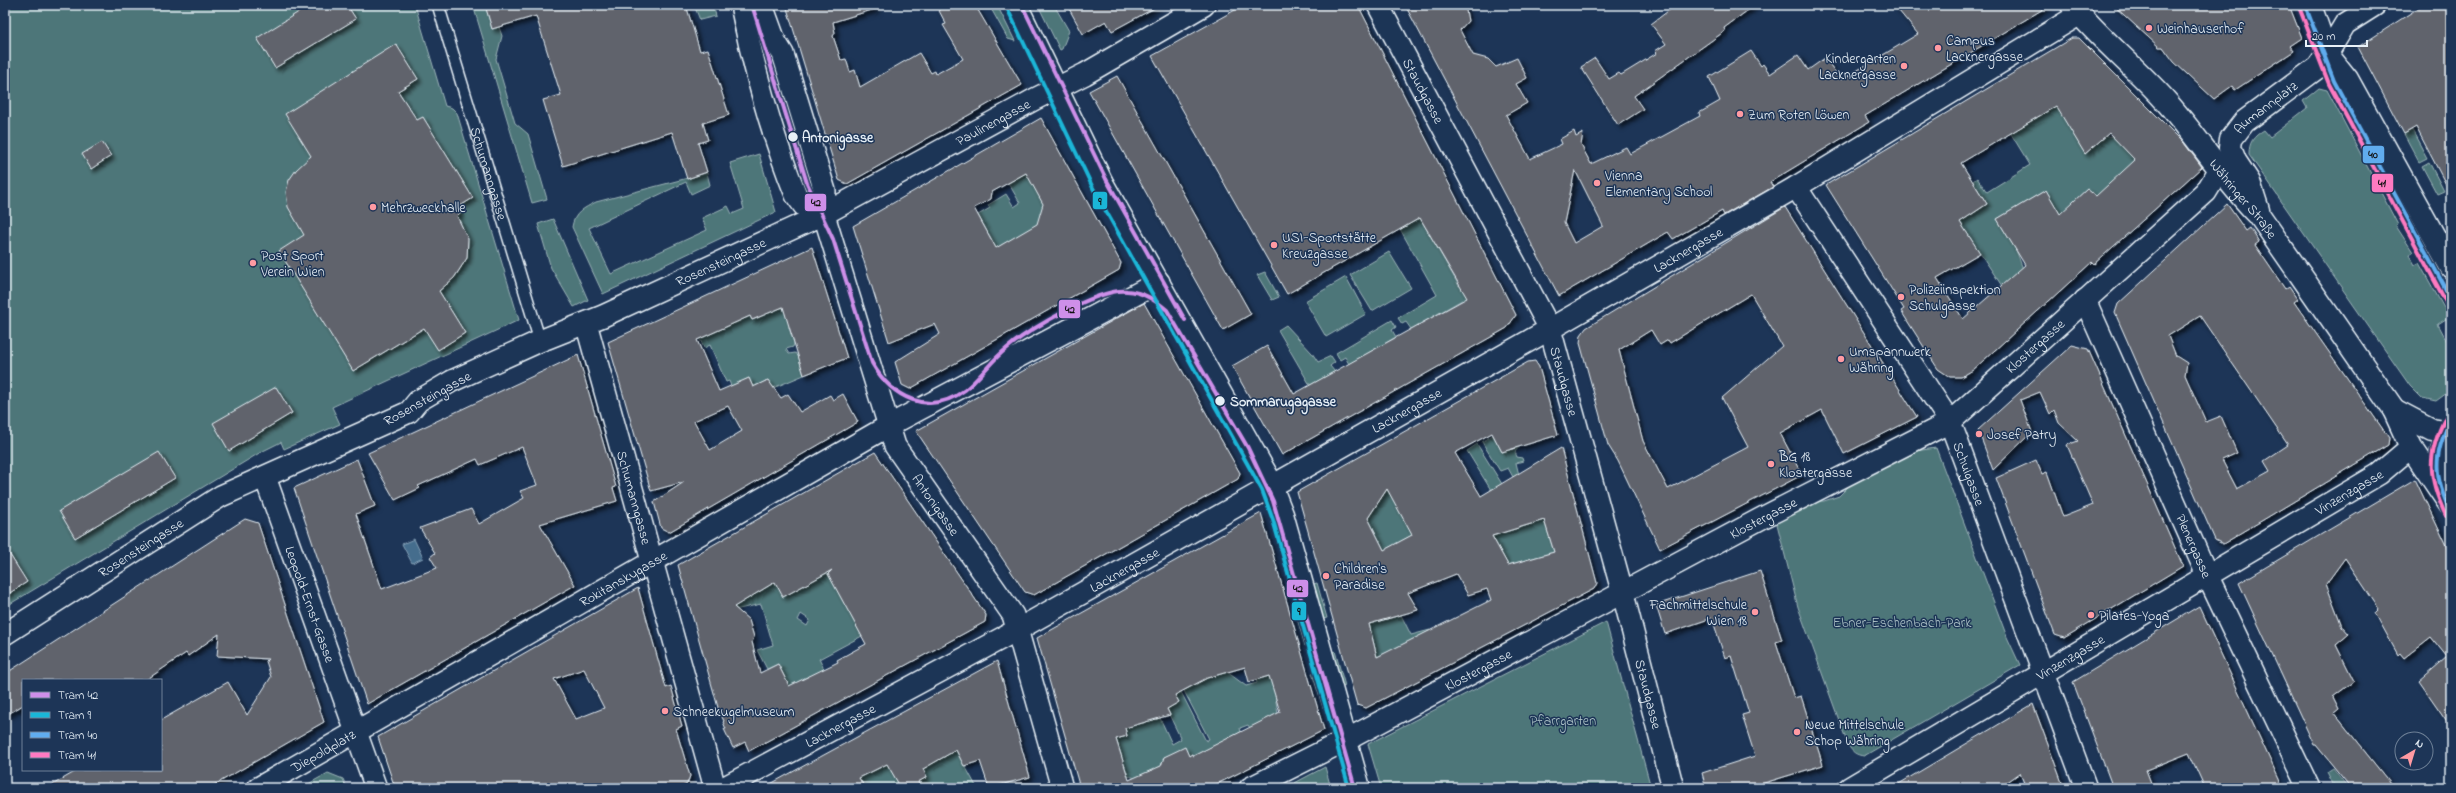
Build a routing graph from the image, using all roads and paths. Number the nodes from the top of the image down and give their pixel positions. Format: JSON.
{"nodes":[{"id":1,"x":438,"y":5,"type":"edge"},
{"id":2,"x":741,"y":5,"type":"edge"},
{"id":3,"x":762,"y":5,"type":"edge"},
{"id":4,"x":1016,"y":5,"type":"edge"},
{"id":5,"x":1204,"y":5,"type":"edge"},
{"id":6,"x":1378,"y":5,"type":"edge"},
{"id":7,"x":2310,"y":5,"type":"edge"},
{"id":8,"x":2375,"y":5,"type":"edge"},
{"id":9,"x":2076,"y":10,"type":"edge"},
{"id":10,"x":2327,"y":54,"type":"junction"},
{"id":11,"x":1058,"y":88,"type":"junction"},
{"id":12,"x":2220,"y":169,"type":"junction"},
{"id":13,"x":1796,"y":187,"type":"junction"},
{"id":14,"x":824,"y":215,"type":"junction"},
{"id":15,"x":2259,"y":215,"type":"junction"},
{"id":16,"x":2451,"y":268,"type":"edge"},
{"id":17,"x":1159,"y":282,"type":"junction"},
{"id":18,"x":2085,"y":300,"type":"junction"},
{"id":19,"x":586,"y":323,"type":"junction"},
{"id":20,"x":1550,"y":329,"type":"junction"},
{"id":21,"x":540,"y":341,"type":"junction"},
{"id":22,"x":2394,"y":410,"type":"junction"},
{"id":23,"x":1950,"y":422,"type":"junction"},
{"id":24,"x":890,"y":425,"type":"junction"},
{"id":25,"x":2450,"y":432,"type":"edge"},
{"id":26,"x":2411,"y":447,"type":"junction"},
{"id":27,"x":265,"y":477,"type":"junction"},
{"id":28,"x":1271,"y":486,"type":"junction"},
{"id":29,"x":2451,"y":502,"type":"edge"},
{"id":30,"x":2451,"y":506,"type":"edge"},
{"id":31,"x":651,"y":562,"type":"junction"},
{"id":32,"x":2208,"y":577,"type":"junction"},
{"id":33,"x":1623,"y":594,"type":"junction"},
{"id":34,"x":1017,"y":630,"type":"junction"},
{"id":35,"x":5,"y":634,"type":"edge"},
{"id":36,"x":2043,"y":673,"type":"junction"},
{"id":37,"x":356,"y":730,"type":"junction"},
{"id":38,"x":1346,"y":740,"type":"junction"},
{"id":39,"x":258,"y":788,"type":"edge"},
{"id":40,"x":376,"y":788,"type":"edge"},
{"id":41,"x":715,"y":788,"type":"edge"},
{"id":42,"x":723,"y":788,"type":"edge"},
{"id":43,"x":1062,"y":788,"type":"edge"},
{"id":44,"x":1250,"y":788,"type":"edge"},
{"id":45,"x":1359,"y":788,"type":"edge"},
{"id":46,"x":1673,"y":788,"type":"edge"},
{"id":47,"x":1849,"y":788,"type":"edge"},
{"id":48,"x":2086,"y":788,"type":"edge"},
{"id":49,"x":2308,"y":788,"type":"edge"}],
"edges":[{"from":1,"to":21,"type":"lane","name":"Schumanngasse"},
{"from":2,"to":14,"type":"street"},
{"from":3,"to":14,"type":"street","name":"Antonigasse"},
{"from":4,"to":11,"type":"main road"},
{"from":5,"to":11,"type":"street","name":"Paulinengasse"},
{"from":6,"to":20,"type":"street","name":"Staudgasse"},
{"from":7,"to":10,"type":"main road"},
{"from":8,"to":10,"type":"street"},
{"from":9,"to":12,"type":"main road","name":"Währinger Straße"},
{"from":9,"to":13,"type":"street","name":"Lacknergasse"},
{"from":10,"to":15,"type":"main road","name":"Aumannplatz"},
{"from":10,"to":16,"type":"main road"},
{"from":11,"to":14,"type":"street","name":"Paulinengasse"},
{"from":11,"to":17,"type":"main road"},
{"from":12,"to":15,"type":"main road","name":"Währinger Straße"},
{"from":12,"to":18,"type":"street","name":"Klostergasse"},
{"from":13,"to":20,"type":"street","name":"Lacknergasse"},
{"from":13,"to":23,"type":"street","name":"Schulgasse"},
{"from":14,"to":19,"type":"street","name":"Rosensteingasse"},
{"from":14,"to":24,"type":"street","name":"Antonigasse"},
{"from":15,"to":22,"type":"main road","name":"Währinger Straße"},
{"from":17,"to":24,"type":"street"},
{"from":17,"to":28,"type":"main road"},
{"from":18,"to":23,"type":"street","name":"Klostergasse"},
{"from":18,"to":32,"type":"street","name":"Plenergasse"},
{"from":19,"to":21,"type":"street","name":"Rosensteingasse"},
{"from":19,"to":31,"type":"street","name":"Schumanngasse"},
{"from":20,"to":28,"type":"street","name":"Lacknergasse"},
{"from":20,"to":33,"type":"street","name":"Staudgasse"},
{"from":21,"to":27,"type":"street","name":"Rosensteingasse"},
{"from":22,"to":25,"type":"main road","name":"Währinger Straße"},
{"from":22,"to":26,"type":"main road","name":"Währinger Straße"},
{"from":23,"to":33,"type":"street","name":"Klostergasse"},
{"from":23,"to":36,"type":"street","name":"Schulgasse"},
{"from":24,"to":31,"type":"street","name":"Rokitanskygasse"},
{"from":24,"to":34,"type":"street","name":"Antonigasse"},
{"from":25,"to":29,"type":"main road","name":"Währinger Straße"},
{"from":26,"to":30,"type":"main road","name":"Währinger Straße"},
{"from":26,"to":32,"type":"street","name":"Vinzenzgasse"},
{"from":27,"to":35,"type":"street","name":"Rosensteingasse"},
{"from":27,"to":37,"type":"street","name":"Leopold-Ernst-Gasse"},
{"from":28,"to":34,"type":"street","name":"Lacknergasse"},
{"from":28,"to":38,"type":"main road"},
{"from":31,"to":37,"type":"street","name":"Rokitanskygasse"},
{"from":31,"to":41,"type":"street","name":"Schumanngasse"},
{"from":32,"to":36,"type":"street","name":"Vinzenzgasse"},
{"from":32,"to":49,"type":"street","name":"Plenergasse"},
{"from":33,"to":38,"type":"street","name":"Klostergasse"},
{"from":33,"to":46,"type":"street","name":"Staudgasse"},
{"from":34,"to":42,"type":"street","name":"Lacknergasse"},
{"from":34,"to":43,"type":"street","name":"Antonigasse"},
{"from":36,"to":47,"type":"street","name":"Vinzenzgasse"},
{"from":36,"to":48,"type":"street","name":"Schulgasse"},
{"from":37,"to":39,"type":"street","name":"Diepoldplatz"},
{"from":37,"to":40,"type":"street","name":"Diepoldplatz"},
{"from":38,"to":44,"type":"street","name":"Klostergasse"},
{"from":38,"to":45,"type":"main road"}]}
